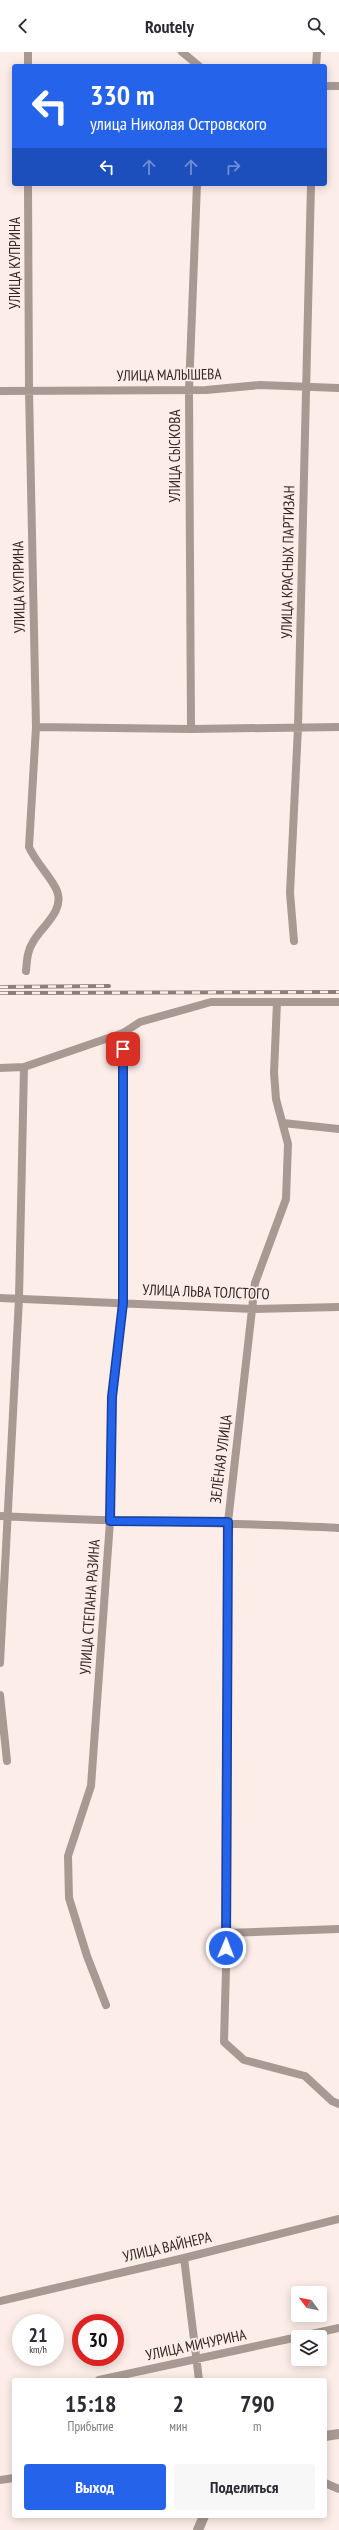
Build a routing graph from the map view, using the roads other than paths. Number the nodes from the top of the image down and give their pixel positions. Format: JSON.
{"nodes":[{"id":1,"x":28,"y":52,"type":"edge"},
{"id":2,"x":317,"y":52,"type":"edge"},
{"id":3,"x":184,"y":54,"type":"edge"},
{"id":4,"x":28,"y":64,"type":"edge"},
{"id":5,"x":189,"y":64,"type":"edge"},
{"id":6,"x":196,"y":64,"type":"edge"},
{"id":7,"x":316,"y":64,"type":"edge"},
{"id":8,"x":327,"y":86,"type":"edge"},
{"id":9,"x":339,"y":86,"type":"edge"},
{"id":10,"x":28,"y":186,"type":"edge"},
{"id":11,"x":196,"y":186,"type":"edge"},
{"id":12,"x":311,"y":186,"type":"edge"},
{"id":13,"x":305,"y":388,"type":"junction"},
{"id":14,"x":339,"y":388,"type":"edge"},
{"id":15,"x":29,"y":390,"type":"junction"},
{"id":16,"x":189,"y":390,"type":"junction"},
{"id":17,"x":0,"y":391,"type":"edge"},
{"id":18,"x":36,"y":727,"type":"junction"},
{"id":19,"x":298,"y":727,"type":"junction"},
{"id":20,"x":339,"y":727,"type":"edge"},
{"id":21,"x":191,"y":729,"type":"junction"},
{"id":22,"x":294,"y":941,"type":"dead end"},
{"id":23,"x":26,"y":972,"type":"dead end"},
{"id":24,"x":277,"y":1002,"type":"junction"},
{"id":25,"x":339,"y":1002,"type":"edge"},
{"id":26,"x":123,"y":1033,"type":"junction"},
{"id":27,"x":24,"y":1067,"type":"junction"},
{"id":28,"x":0,"y":1068,"type":"edge"},
{"id":29,"x":283,"y":1123,"type":"junction"},
{"id":30,"x":339,"y":1129,"type":"edge"},
{"id":31,"x":0,"y":1298,"type":"edge"},
{"id":32,"x":19,"y":1298,"type":"junction"},
{"id":33,"x":123,"y":1303,"type":"junction"},
{"id":34,"x":339,"y":1307,"type":"edge"},
{"id":35,"x":253,"y":1309,"type":"junction"},
{"id":36,"x":4,"y":1516,"type":"edge"},
{"id":37,"x":110,"y":1521,"type":"junction"},
{"id":38,"x":228,"y":1522,"type":"junction"},
{"id":39,"x":339,"y":1528,"type":"edge"},
{"id":40,"x":0,"y":1663,"type":"edge"},
{"id":41,"x":0,"y":1695,"type":"edge"},
{"id":42,"x":6,"y":1761,"type":"dead end"},
{"id":43,"x":339,"y":1929,"type":"edge"},
{"id":44,"x":227,"y":1933,"type":"junction"},
{"id":45,"x":106,"y":2005,"type":"dead end"},
{"id":46,"x":339,"y":2104,"type":"edge"},
{"id":47,"x":339,"y":2219,"type":"edge"},
{"id":48,"x":184,"y":2258,"type":"junction"},
{"id":49,"x":0,"y":2301,"type":"edge"},
{"id":50,"x":339,"y":2328,"type":"edge"},
{"id":51,"x":327,"y":2331,"type":"edge"},
{"id":52,"x":291,"y":2339,"type":"edge"},
{"id":53,"x":197,"y":2359,"type":"junction"},
{"id":54,"x":108,"y":2378,"type":"edge"},
{"id":55,"x":199,"y":2378,"type":"edge"},
{"id":56,"x":339,"y":2434,"type":"edge"},
{"id":57,"x":327,"y":2436,"type":"edge"},
{"id":58,"x":12,"y":2478,"type":"edge"},
{"id":59,"x":0,"y":2480,"type":"edge"},
{"id":60,"x":327,"y":2484,"type":"edge"},
{"id":61,"x":339,"y":2489,"type":"edge"},
{"id":62,"x":203,"y":2518,"type":"edge"},
{"id":63,"x":198,"y":2530,"type":"edge"}],
"edges":[{"from":1,"to":4,"type":"street"},
{"from":2,"to":7,"type":"street"},
{"from":3,"to":5,"type":"street"},
{"from":3,"to":6,"type":"street"},
{"from":8,"to":9,"type":"street"},
{"from":10,"to":15,"type":"street","name":"УЛИЦА КУПРИНА"},
{"from":11,"to":16,"type":"street","name":"УЛИЦА СЫСКОВА"},
{"from":12,"to":13,"type":"street","name":"УЛИЦА КРАСНЫХ ПАРТИЗАН"},
{"from":13,"to":14,"type":"street","name":"УЛИЦА МАЛЫШЕВА"},
{"from":13,"to":16,"type":"street","name":"УЛИЦА МАЛЫШЕВА"},
{"from":13,"to":19,"type":"street","name":"УЛИЦА КРАСНЫХ ПАРТИЗАН"},
{"from":15,"to":16,"type":"street","name":"УЛИЦА МАЛЫШЕВА"},
{"from":15,"to":17,"type":"street","name":"УЛИЦА МАЛЫШЕВА"},
{"from":15,"to":18,"type":"street","name":"УЛИЦА КУПРИНА"},
{"from":16,"to":21,"type":"street","name":"УЛИЦА СЫСКОВА"},
{"from":18,"to":21,"type":"street"},
{"from":18,"to":23,"type":"street","name":"УЛИЦА КУПРИНА"},
{"from":19,"to":20,"type":"street"},
{"from":19,"to":21,"type":"street"},
{"from":19,"to":22,"type":"street","name":"УЛИЦА КРАСНЫХ ПАРТИЗАН"},
{"from":24,"to":25,"type":"street"},
{"from":24,"to":26,"type":"street"},
{"from":24,"to":29,"type":"street","name":"ЗЕЛЁНАЯ УЛИЦА"},
{"from":26,"to":27,"type":"street"},
{"from":26,"to":33,"type":"street","name":"УЛИЦА СТЕПАНА РАЗИНА"},
{"from":27,"to":28,"type":"street"},
{"from":27,"to":32,"type":"street"},
{"from":29,"to":30,"type":"street"},
{"from":29,"to":35,"type":"street","name":"ЗЕЛЁНАЯ УЛИЦА"},
{"from":31,"to":32,"type":"street","name":"УЛИЦА ЛЬВА ТОЛСТОГО"},
{"from":32,"to":33,"type":"street","name":"УЛИЦА ЛЬВА ТОЛСТОГО"},
{"from":32,"to":36,"type":"street"},
{"from":33,"to":35,"type":"street","name":"УЛИЦА ЛЬВА ТОЛСТОГО"},
{"from":33,"to":37,"type":"street","name":"УЛИЦА СТЕПАНА РАЗИНА"},
{"from":34,"to":35,"type":"street","name":"УЛИЦА ЛЬВА ТОЛСТОГО"},
{"from":35,"to":38,"type":"street","name":"ЗЕЛЁНАЯ УЛИЦА"},
{"from":36,"to":37,"type":"street"},
{"from":36,"to":40,"type":"street"},
{"from":37,"to":38,"type":"street"},
{"from":37,"to":45,"type":"street","name":"УЛИЦА СТЕПАНА РАЗИНА"},
{"from":38,"to":39,"type":"street"},
{"from":38,"to":44,"type":"street","name":"ЗЕЛЁНАЯ УЛИЦА"},
{"from":41,"to":42,"type":"street"},
{"from":43,"to":44,"type":"street"},
{"from":44,"to":46,"type":"street","name":"ЗЕЛЁНАЯ УЛИЦА"},
{"from":47,"to":48,"type":"street","name":"УЛИЦА ВАЙНЕРА"},
{"from":48,"to":49,"type":"street","name":"УЛИЦА ВАЙНЕРА"},
{"from":48,"to":53,"type":"street"},
{"from":50,"to":51,"type":"street","name":"УЛИЦА МИЧУРИНА"},
{"from":52,"to":53,"type":"street","name":"УЛИЦА МИЧУРИНА"},
{"from":53,"to":54,"type":"street","name":"УЛИЦА МИЧУРИНА"},
{"from":53,"to":55,"type":"street"},
{"from":56,"to":57,"type":"street"},
{"from":58,"to":59,"type":"street"},
{"from":60,"to":61,"type":"street"},
{"from":62,"to":63,"type":"street"}]}
